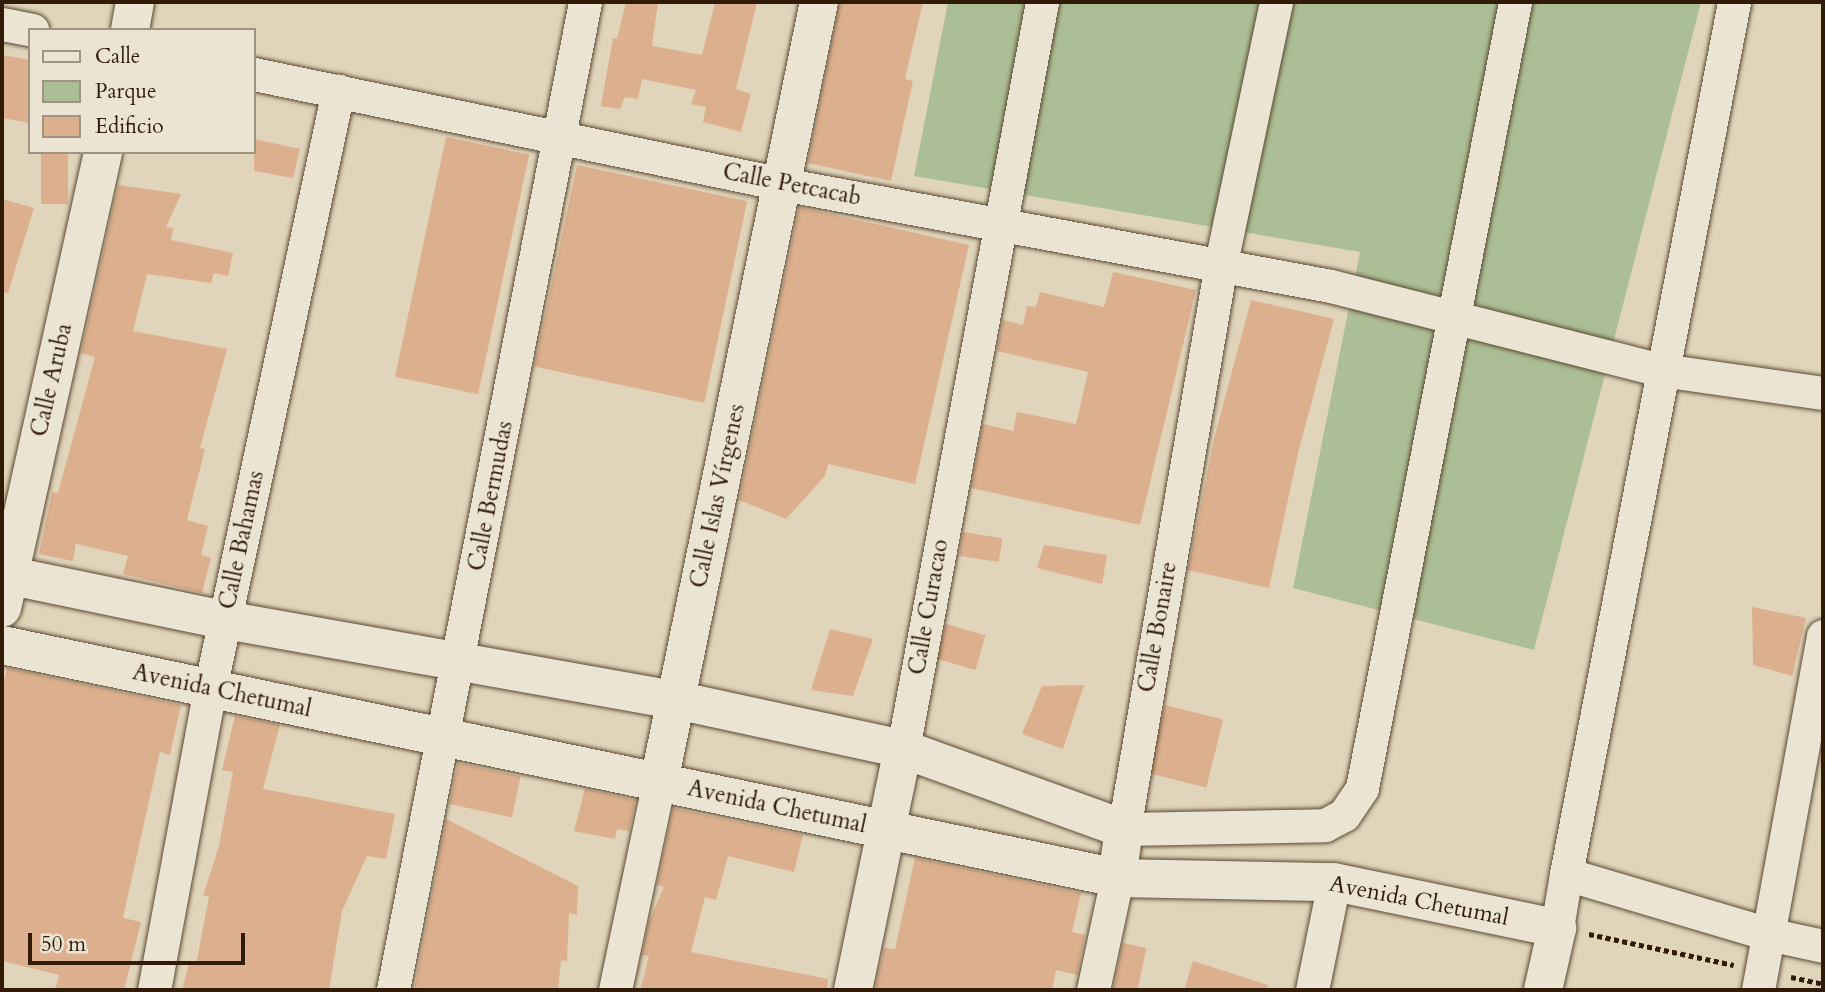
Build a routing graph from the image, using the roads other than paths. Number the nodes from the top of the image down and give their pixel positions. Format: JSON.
{"nodes":[{"id":1,"x":135,"y":2,"type":"edge"},
{"id":2,"x":585,"y":2,"type":"edge"},
{"id":3,"x":819,"y":2,"type":"edge"},
{"id":4,"x":1042,"y":2,"type":"edge"},
{"id":5,"x":1276,"y":2,"type":"edge"},
{"id":6,"x":1515,"y":2,"type":"edge"},
{"id":7,"x":1734,"y":2,"type":"edge"},
{"id":8,"x":2,"y":24,"type":"edge"},
{"id":9,"x":130,"y":28,"type":"edge"},
{"id":10,"x":28,"y":29,"type":"edge"},
{"id":11,"x":256,"y":74,"type":"edge"},
{"id":12,"x":338,"y":91,"type":"junction"},
{"id":13,"x":558,"y":138,"type":"junction"},
{"id":14,"x":103,"y":154,"type":"edge"},
{"id":15,"x":782,"y":184,"type":"junction"},
{"id":16,"x":1000,"y":223,"type":"junction"},
{"id":17,"x":1221,"y":264,"type":"junction"},
{"id":18,"x":1455,"y":320,"type":"junction"},
{"id":19,"x":1661,"y":370,"type":"junction"},
{"id":20,"x":1823,"y":393,"type":"edge"},
{"id":21,"x":4,"y":586,"type":"edge"},
{"id":22,"x":225,"y":620,"type":"junction"},
{"id":23,"x":1823,"y":636,"type":"edge"},
{"id":24,"x":2,"y":645,"type":"edge"},
{"id":25,"x":460,"y":662,"type":"junction"},
{"id":26,"x":211,"y":689,"type":"junction"},
{"id":27,"x":676,"y":700,"type":"junction"},
{"id":28,"x":444,"y":737,"type":"junction"},
{"id":29,"x":903,"y":749,"type":"junction"},
{"id":30,"x":659,"y":782,"type":"junction"},
{"id":31,"x":886,"y":830,"type":"junction"},
{"id":32,"x":1124,"y":830,"type":"junction"},
{"id":33,"x":1566,"y":874,"type":"junction"},
{"id":34,"x":1117,"y":878,"type":"junction"},
{"id":35,"x":1334,"y":882,"type":"junction"},
{"id":36,"x":1768,"y":934,"type":"junction"},
{"id":37,"x":1554,"y":941,"type":"junction"},
{"id":38,"x":1823,"y":946,"type":"edge"},
{"id":39,"x":1759,"y":980,"type":"edge"},
{"id":40,"x":154,"y":990,"type":"edge"},
{"id":41,"x":393,"y":990,"type":"edge"},
{"id":42,"x":615,"y":990,"type":"edge"},
{"id":43,"x":853,"y":990,"type":"edge"},
{"id":44,"x":1093,"y":990,"type":"edge"},
{"id":45,"x":1312,"y":990,"type":"edge"},
{"id":46,"x":1543,"y":990,"type":"edge"}],
"edges":[{"from":1,"to":9,"type":"main road"},
{"from":2,"to":13,"type":"street","name":"Calle Bermudas"},
{"from":3,"to":15,"type":"main road","name":"Calle Islas Vírgenes"},
{"from":4,"to":16,"type":"street","name":"Calle Curacao"},
{"from":5,"to":17,"type":"street","name":"Calle Bonaire"},
{"from":6,"to":18,"type":"street"},
{"from":7,"to":19,"type":"street"},
{"from":8,"to":10,"type":"street"},
{"from":11,"to":12,"type":"street","name":"Calle Petcacab"},
{"from":12,"to":13,"type":"street","name":"Calle Petcacab"},
{"from":12,"to":22,"type":"street","name":"Calle Bahamas"},
{"from":13,"to":15,"type":"street","name":"Calle Petcacab"},
{"from":13,"to":25,"type":"street","name":"Calle Bermudas"},
{"from":14,"to":21,"type":"main road","name":"Calle Aruba"},
{"from":15,"to":16,"type":"street","name":"Calle Petcacab"},
{"from":15,"to":27,"type":"main road","name":"Calle Islas Vírgenes"},
{"from":16,"to":17,"type":"street","name":"Calle Petcacab"},
{"from":16,"to":29,"type":"street","name":"Calle Curacao"},
{"from":17,"to":18,"type":"street","name":"Calle Petcacab"},
{"from":17,"to":32,"type":"street","name":"Calle Bonaire"},
{"from":18,"to":19,"type":"street","name":"Calle Petcacab"},
{"from":18,"to":32,"type":"street"},
{"from":19,"to":20,"type":"street","name":"Calle Petcacab"},
{"from":19,"to":33,"type":"street"},
{"from":21,"to":22,"type":"main road"},
{"from":22,"to":25,"type":"main road"},
{"from":22,"to":26,"type":"street","name":"Calle Bahamas"},
{"from":23,"to":36,"type":"street"},
{"from":24,"to":26,"type":"main road","name":"Avenida Chetumal"},
{"from":25,"to":27,"type":"main road"},
{"from":25,"to":28,"type":"street","name":"Calle Bermudas"},
{"from":26,"to":28,"type":"main road","name":"Avenida Chetumal"},
{"from":26,"to":40,"type":"street","name":"Calle Bahamas"},
{"from":27,"to":29,"type":"main road"},
{"from":27,"to":30,"type":"main road","name":"Calle Islas Vírgenes"},
{"from":28,"to":30,"type":"main road","name":"Avenida Chetumal"},
{"from":28,"to":41,"type":"street","name":"Calle Bermudas"},
{"from":29,"to":31,"type":"main road","name":"Calle Curacao"},
{"from":29,"to":32,"type":"main road"},
{"from":30,"to":31,"type":"main road","name":"Avenida Chetumal"},
{"from":30,"to":42,"type":"street","name":"Calle Islas Vírgenes"},
{"from":31,"to":34,"type":"main road","name":"Avenida Chetumal"},
{"from":31,"to":43,"type":"main road","name":"Calle Curacao"},
{"from":32,"to":34,"type":"main road","name":"Calle Bonaire"},
{"from":33,"to":36,"type":"street"},
{"from":33,"to":37,"type":"street"},
{"from":34,"to":35,"type":"main road","name":"Avenida Chetumal"},
{"from":34,"to":44,"type":"street","name":"Calle Bonaire"},
{"from":35,"to":37,"type":"main road","name":"Avenida Chetumal"},
{"from":35,"to":45,"type":"street"},
{"from":36,"to":38,"type":"street"},
{"from":36,"to":39,"type":"street"},
{"from":37,"to":46,"type":"main road"}]}
